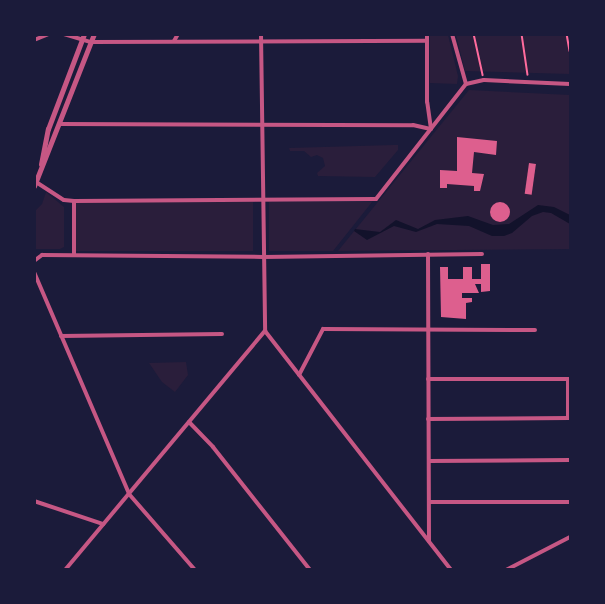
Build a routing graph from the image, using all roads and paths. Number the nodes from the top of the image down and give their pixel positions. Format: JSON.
{"nodes":[{"id":1,"x":49,"y":34,"type":"edge"},
{"id":2,"x":64,"y":34,"type":"edge"},
{"id":3,"x":93,"y":34,"type":"edge"},
{"id":4,"x":178,"y":34,"type":"edge"},
{"id":5,"x":261,"y":34,"type":"edge"},
{"id":6,"x":427,"y":34,"type":"edge"},
{"id":7,"x":452,"y":34,"type":"edge"},
{"id":8,"x":474,"y":34,"type":"edge"},
{"id":9,"x":522,"y":34,"type":"edge"},
{"id":10,"x":567,"y":34,"type":"edge"},
{"id":11,"x":83,"y":37,"type":"edge"},
{"id":12,"x":34,"y":40,"type":"edge"},
{"id":13,"x":261,"y":41,"type":"junction"},
{"id":14,"x":427,"y":41,"type":"junction"},
{"id":15,"x":91,"y":42,"type":"junction"},
{"id":16,"x":174,"y":42,"type":"junction"},
{"id":17,"x":570,"y":51,"type":"edge"},
{"id":18,"x":484,"y":80,"type":"junction"},
{"id":19,"x":529,"y":82,"type":"junction"},
{"id":20,"x":466,"y":84,"type":"junction"},
{"id":21,"x":570,"y":84,"type":"edge"},
{"id":22,"x":60,"y":124,"type":"junction"},
{"id":23,"x":262,"y":124,"type":"junction"},
{"id":24,"x":431,"y":129,"type":"junction"},
{"id":25,"x":36,"y":182,"type":"edge"},
{"id":26,"x":262,"y":200,"type":"junction"},
{"id":27,"x":74,"y":201,"type":"junction"},
{"id":28,"x":428,"y":254,"type":"junction"},
{"id":29,"x":482,"y":254,"type":"dead end"},
{"id":30,"x":74,"y":255,"type":"junction"},
{"id":31,"x":263,"y":257,"type":"junction"},
{"id":32,"x":36,"y":259,"type":"edge"},
{"id":33,"x":34,"y":272,"type":"edge"},
{"id":34,"x":428,"y":330,"type":"junction"},
{"id":35,"x":536,"y":330,"type":"dead end"},
{"id":36,"x":265,"y":331,"type":"junction"},
{"id":37,"x":222,"y":334,"type":"dead end"},
{"id":38,"x":61,"y":336,"type":"junction"},
{"id":39,"x":299,"y":375,"type":"junction"},
{"id":40,"x":428,"y":379,"type":"junction"},
{"id":41,"x":569,"y":418,"type":"edge"},
{"id":42,"x":429,"y":419,"type":"junction"},
{"id":43,"x":189,"y":422,"type":"junction"},
{"id":44,"x":570,"y":460,"type":"edge"},
{"id":45,"x":429,"y":461,"type":"junction"},
{"id":46,"x":129,"y":494,"type":"junction"},
{"id":47,"x":34,"y":501,"type":"edge"},
{"id":48,"x":429,"y":502,"type":"junction"},
{"id":49,"x":570,"y":502,"type":"edge"},
{"id":50,"x":104,"y":524,"type":"junction"},
{"id":51,"x":570,"y":537,"type":"edge"},
{"id":52,"x":429,"y":542,"type":"junction"},
{"id":53,"x":65,"y":570,"type":"edge"},
{"id":54,"x":195,"y":570,"type":"edge"},
{"id":55,"x":310,"y":570,"type":"edge"},
{"id":56,"x":451,"y":570,"type":"edge"},
{"id":57,"x":506,"y":570,"type":"edge"}],
"edges":[{"from":1,"to":12,"type":"street"},
{"from":2,"to":11,"type":"street"},
{"from":3,"to":15,"type":"street"},
{"from":4,"to":16,"type":"street"},
{"from":5,"to":13,"type":"street"},
{"from":6,"to":14,"type":"street"},
{"from":7,"to":20,"type":"street"},
{"from":8,"to":18,"type":"path"},
{"from":9,"to":19,"type":"path"},
{"from":10,"to":17,"type":"path"},
{"from":11,"to":15,"type":"street"},
{"from":11,"to":25,"type":"street"},
{"from":13,"to":14,"type":"street"},
{"from":13,"to":16,"type":"street"},
{"from":13,"to":23,"type":"street"},
{"from":14,"to":24,"type":"street"},
{"from":15,"to":16,"type":"street"},
{"from":15,"to":22,"type":"street"},
{"from":18,"to":19,"type":"street"},
{"from":18,"to":20,"type":"street"},
{"from":19,"to":21,"type":"street"},
{"from":20,"to":24,"type":"street"},
{"from":22,"to":23,"type":"street"},
{"from":22,"to":25,"type":"street"},
{"from":23,"to":24,"type":"street"},
{"from":23,"to":26,"type":"street"},
{"from":24,"to":26,"type":"street"},
{"from":25,"to":27,"type":"street"},
{"from":26,"to":27,"type":"street"},
{"from":26,"to":31,"type":"street"},
{"from":27,"to":30,"type":"street"},
{"from":28,"to":29,"type":"street"},
{"from":28,"to":31,"type":"street"},
{"from":28,"to":34,"type":"street"},
{"from":30,"to":31,"type":"street"},
{"from":30,"to":32,"type":"street"},
{"from":31,"to":36,"type":"street"},
{"from":33,"to":38,"type":"street"},
{"from":34,"to":35,"type":"street"},
{"from":34,"to":39,"type":"street"},
{"from":34,"to":40,"type":"street"},
{"from":36,"to":39,"type":"street"},
{"from":36,"to":43,"type":"street"},
{"from":37,"to":38,"type":"street"},
{"from":38,"to":46,"type":"street"},
{"from":39,"to":52,"type":"street"},
{"from":40,"to":41,"type":"street"},
{"from":40,"to":42,"type":"street"},
{"from":41,"to":42,"type":"street"},
{"from":42,"to":45,"type":"street"},
{"from":43,"to":46,"type":"street"},
{"from":43,"to":55,"type":"street"},
{"from":44,"to":45,"type":"street"},
{"from":45,"to":48,"type":"street"},
{"from":46,"to":50,"type":"street"},
{"from":46,"to":54,"type":"street"},
{"from":47,"to":50,"type":"street"},
{"from":48,"to":49,"type":"street"},
{"from":48,"to":52,"type":"street"},
{"from":50,"to":53,"type":"street"},
{"from":51,"to":57,"type":"street"},
{"from":52,"to":56,"type":"street"}]}
